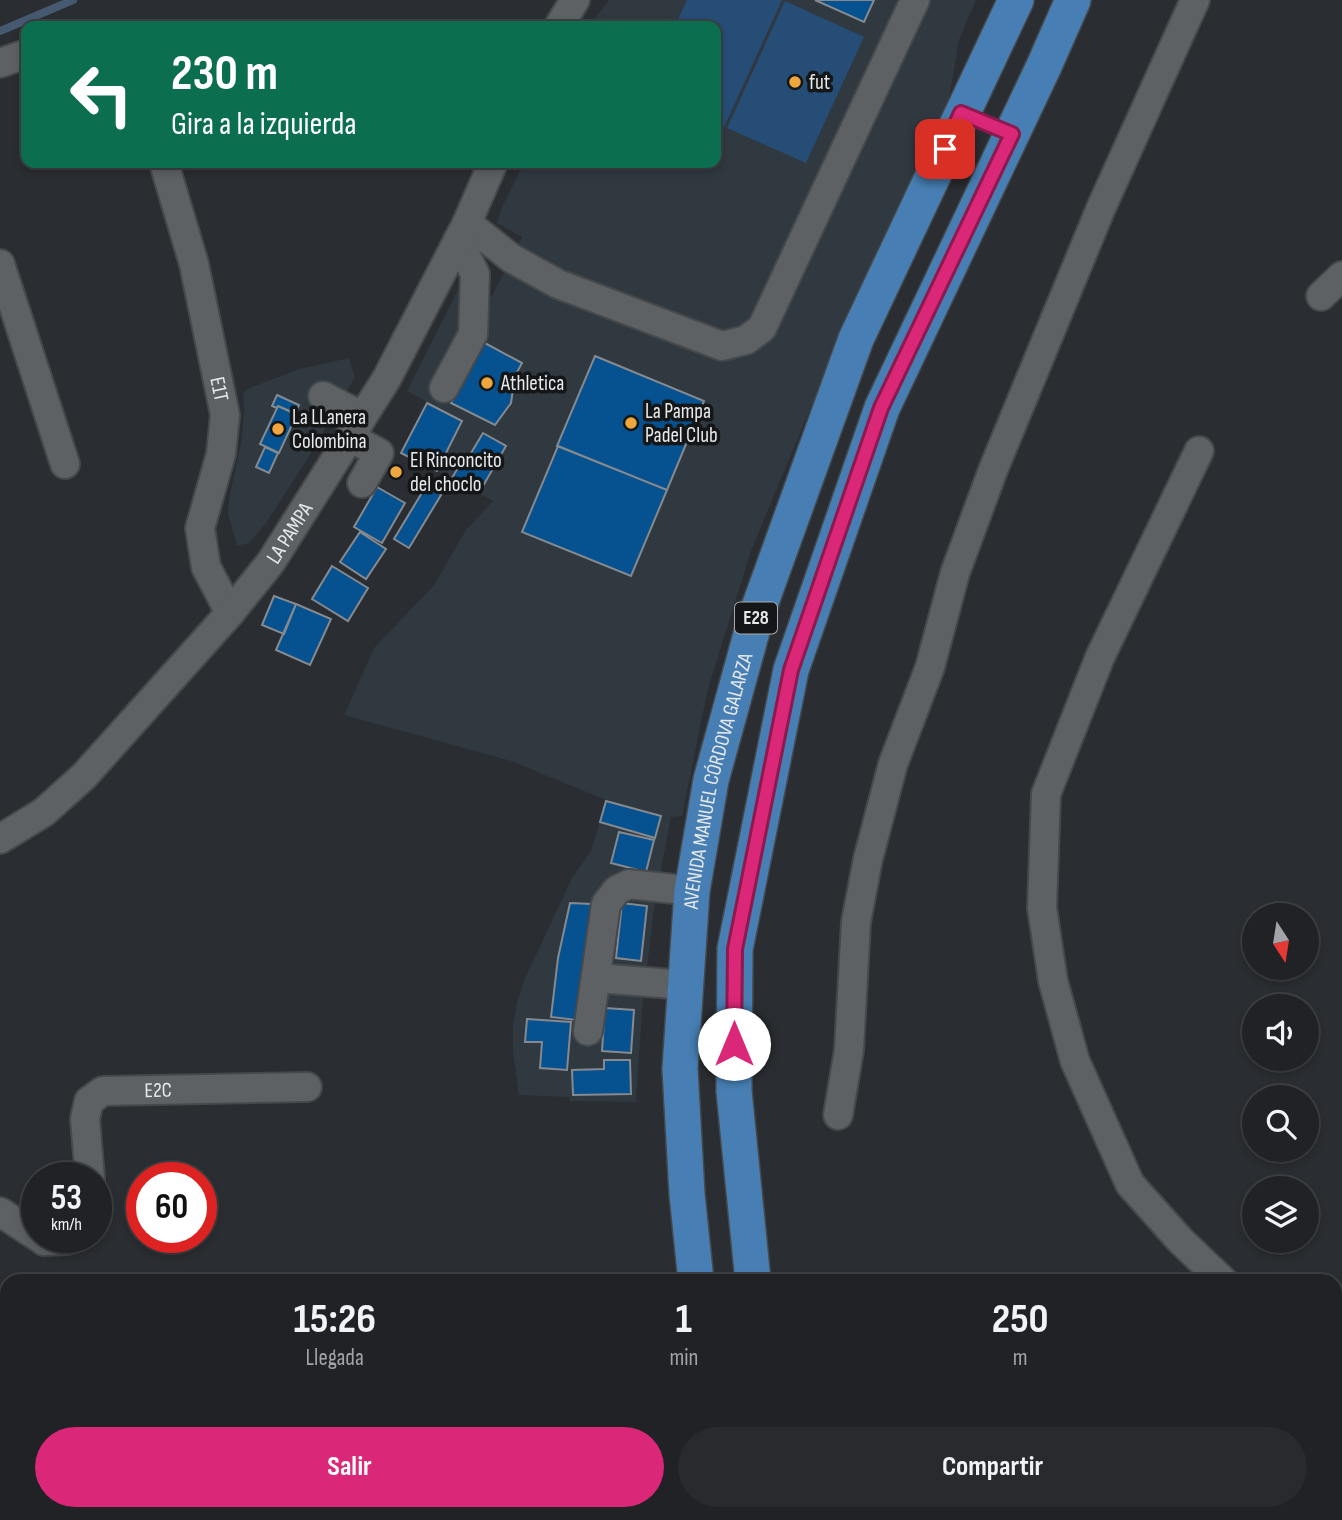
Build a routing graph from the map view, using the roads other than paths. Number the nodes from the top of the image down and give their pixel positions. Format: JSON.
{"nodes":[{"id":1,"x":575,"y":0,"type":"edge"},
{"id":2,"x":915,"y":0,"type":"edge"},
{"id":3,"x":1016,"y":0,"type":"edge"},
{"id":4,"x":1073,"y":0,"type":"edge"},
{"id":5,"x":1195,"y":0,"type":"edge"},
{"id":6,"x":562,"y":21,"type":"edge"},
{"id":7,"x":21,"y":56,"type":"edge"},
{"id":8,"x":0,"y":63,"type":"edge"},
{"id":9,"x":961,"y":113,"type":"junction"},
{"id":10,"x":1012,"y":134,"type":"junction"},
{"id":11,"x":165,"y":168,"type":"edge"},
{"id":12,"x":491,"y":168,"type":"edge"},
{"id":13,"x":463,"y":231,"type":"junction"},
{"id":14,"x":0,"y":264,"type":"edge"},
{"id":15,"x":1342,"y":276,"type":"edge"},
{"id":16,"x":1321,"y":296,"type":"dead end"},
{"id":17,"x":444,"y":388,"type":"dead end"},
{"id":18,"x":323,"y":396,"type":"dead end"},
{"id":19,"x":356,"y":426,"type":"junction"},
{"id":20,"x":1199,"y":451,"type":"dead end"},
{"id":21,"x":65,"y":464,"type":"dead end"},
{"id":22,"x":362,"y":483,"type":"dead end"},
{"id":23,"x":230,"y":613,"type":"junction"},
{"id":24,"x":0,"y":839,"type":"edge"},
{"id":25,"x":692,"y":891,"type":"junction"},
{"id":26,"x":596,"y":978,"type":"junction"},
{"id":27,"x":685,"y":985,"type":"junction"},
{"id":28,"x":588,"y":1031,"type":"dead end"},
{"id":29,"x":307,"y":1087,"type":"dead end"},
{"id":30,"x":838,"y":1115,"type":"dead end"},
{"id":31,"x":89,"y":1162,"type":"edge"},
{"id":32,"x":0,"y":1212,"type":"edge"},
{"id":33,"x":21,"y":1226,"type":"edge"},
{"id":34,"x":695,"y":1274,"type":"edge"},
{"id":35,"x":753,"y":1274,"type":"edge"},
{"id":36,"x":1216,"y":1274,"type":"edge"}],
"edges":[{"from":1,"to":6,"type":"street"},
{"from":2,"to":13,"type":"street"},
{"from":3,"to":9,"type":"main road","name":"AVENIDA MANUEL CÓRDOVA GALARZA","number":"E28"},
{"from":4,"to":10,"type":"main road","number":"E28"},
{"from":5,"to":30,"type":"street"},
{"from":7,"to":8,"type":"street"},
{"from":9,"to":10,"type":"main road"},
{"from":9,"to":25,"type":"main road","name":"AVENIDA MANUEL CÓRDOVA GALARZA","number":"E28"},
{"from":10,"to":35,"type":"main road","number":"E28"},
{"from":11,"to":23,"type":"street","name":"E1T"},
{"from":12,"to":13,"type":"street","name":"LA PAMPA"},
{"from":13,"to":17,"type":"street"},
{"from":13,"to":19,"type":"street","name":"LA PAMPA"},
{"from":14,"to":21,"type":"street"},
{"from":15,"to":16,"type":"street"},
{"from":18,"to":19,"type":"street"},
{"from":19,"to":22,"type":"street"},
{"from":19,"to":23,"type":"street","name":"LA PAMPA"},
{"from":20,"to":36,"type":"street"},
{"from":23,"to":24,"type":"street","name":"LA PAMPA"},
{"from":25,"to":26,"type":"street"},
{"from":25,"to":27,"type":"main road","name":"AVENIDA MANUEL CÓRDOVA GALARZA","number":"E28"},
{"from":26,"to":27,"type":"street"},
{"from":26,"to":28,"type":"street"},
{"from":27,"to":34,"type":"main road","name":"AVENIDA MANUEL CÓRDOVA GALARZA","number":"E28"},
{"from":29,"to":31,"type":"street","name":"E2C"},
{"from":32,"to":33,"type":"street"}]}
